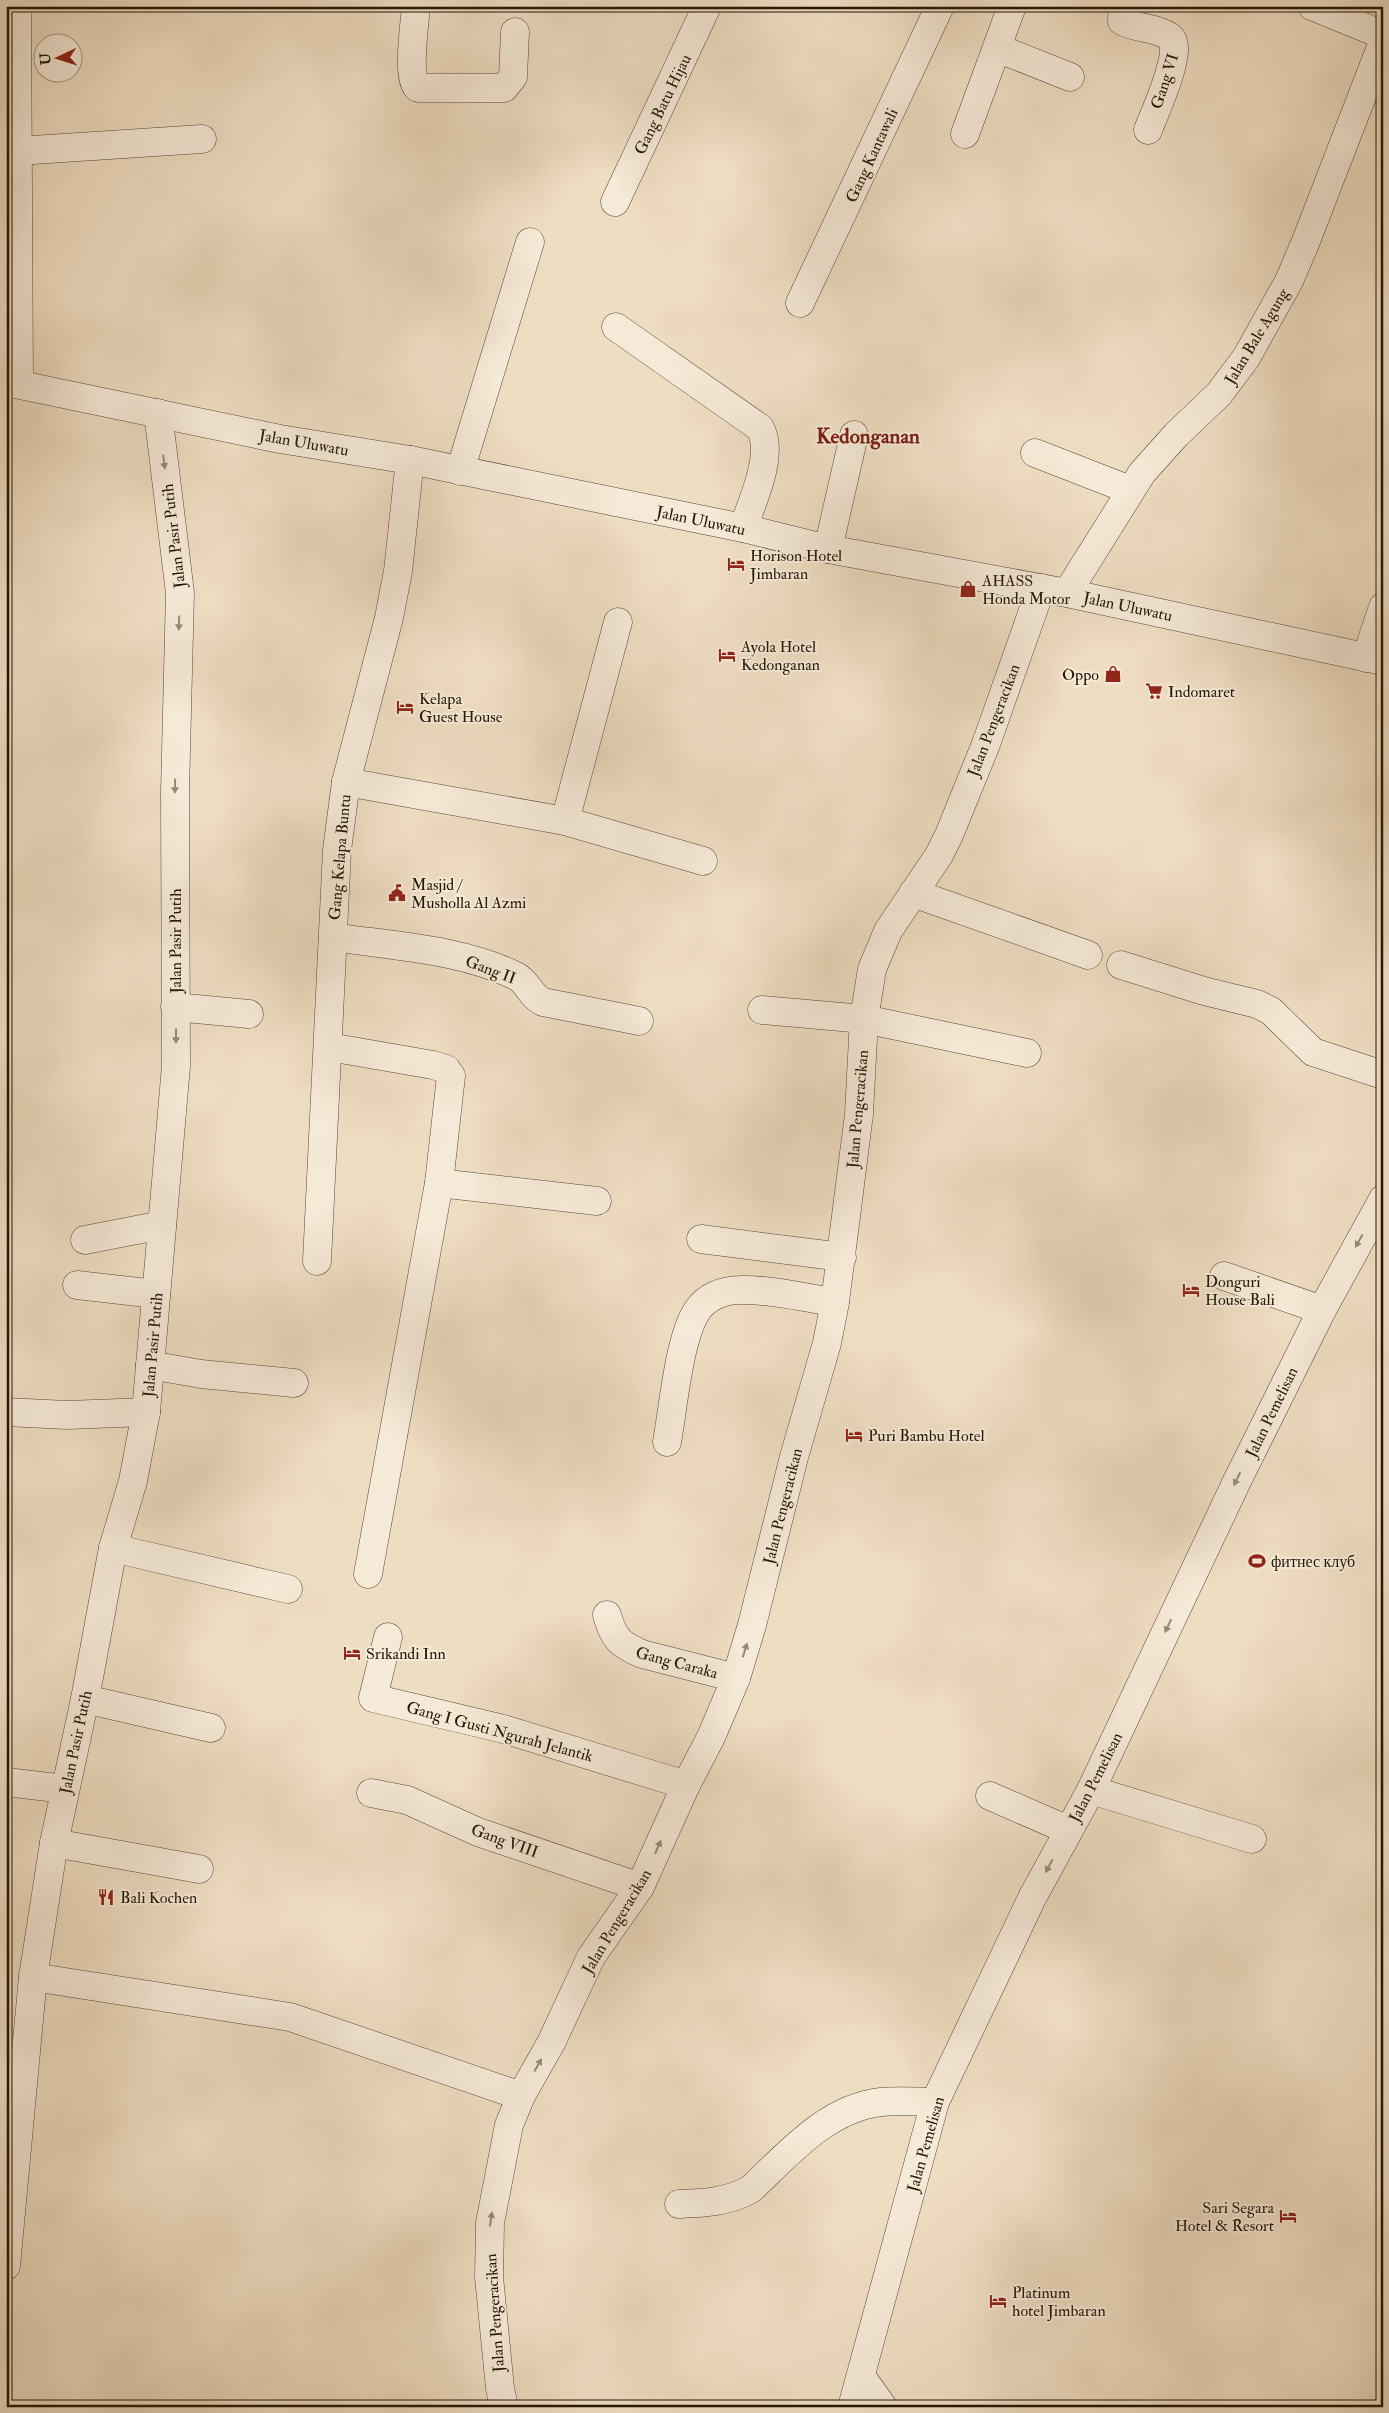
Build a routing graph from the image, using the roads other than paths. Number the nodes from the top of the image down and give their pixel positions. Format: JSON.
{"nodes":[{"id":1,"x":16,"y":6,"type":"edge"},
{"id":2,"x":416,"y":6,"type":"edge"},
{"id":3,"x":707,"y":6,"type":"edge"},
{"id":4,"x":940,"y":6,"type":"edge"},
{"id":5,"x":1012,"y":6,"type":"edge"},
{"id":6,"x":1123,"y":6,"type":"edge"},
{"id":7,"x":1312,"y":6,"type":"edge"},
{"id":8,"x":515,"y":32,"type":"dead end"},
{"id":9,"x":1383,"y":35,"type":"edge"},
{"id":10,"x":1383,"y":42,"type":"edge"},
{"id":11,"x":997,"y":48,"type":"junction"},
{"id":12,"x":1070,"y":77,"type":"dead end"},
{"id":13,"x":1148,"y":130,"type":"dead end"},
{"id":14,"x":965,"y":134,"type":"dead end"},
{"id":15,"x":202,"y":139,"type":"dead end"},
{"id":16,"x":18,"y":151,"type":"junction"},
{"id":17,"x":616,"y":202,"type":"dead end"},
{"id":18,"x":530,"y":242,"type":"dead end"},
{"id":19,"x":800,"y":304,"type":"dead end"},
{"id":20,"x":616,"y":327,"type":"dead end"},
{"id":21,"x":12,"y":383,"type":"edge"},
{"id":22,"x":158,"y":414,"type":"junction"},
{"id":23,"x":854,"y":435,"type":"dead end"},
{"id":24,"x":1035,"y":453,"type":"dead end"},
{"id":25,"x":410,"y":460,"type":"junction"},
{"id":26,"x":460,"y":471,"type":"junction"},
{"id":27,"x":1130,"y":490,"type":"junction"},
{"id":28,"x":743,"y":528,"type":"junction"},
{"id":29,"x":828,"y":549,"type":"junction"},
{"id":30,"x":1054,"y":591,"type":"junction"},
{"id":31,"x":1383,"y":607,"type":"edge"},
{"id":32,"x":618,"y":622,"type":"dead end"},
{"id":33,"x":1374,"y":660,"type":"edge"},
{"id":34,"x":346,"y":782,"type":"junction"},
{"id":35,"x":565,"y":821,"type":"junction"},
{"id":36,"x":703,"y":861,"type":"dead end"},
{"id":37,"x":913,"y":893,"type":"junction"},
{"id":38,"x":333,"y":937,"type":"junction"},
{"id":39,"x":1088,"y":955,"type":"dead end"},
{"id":40,"x":1120,"y":965,"type":"dead end"},
{"id":41,"x":175,"y":1006,"type":"junction"},
{"id":42,"x":762,"y":1010,"type":"dead end"},
{"id":43,"x":248,"y":1014,"type":"dead end"},
{"id":44,"x":864,"y":1019,"type":"junction"},
{"id":45,"x":639,"y":1022,"type":"dead end"},
{"id":46,"x":329,"y":1048,"type":"junction"},
{"id":47,"x":1027,"y":1053,"type":"dead end"},
{"id":48,"x":1383,"y":1075,"type":"edge"},
{"id":49,"x":439,"y":1183,"type":"junction"},
{"id":50,"x":1383,"y":1199,"type":"edge"},
{"id":51,"x":597,"y":1201,"type":"dead end"},
{"id":52,"x":162,"y":1225,"type":"junction"},
{"id":53,"x":701,"y":1239,"type":"dead end"},
{"id":54,"x":85,"y":1240,"type":"dead end"},
{"id":55,"x":842,"y":1258,"type":"junction"},
{"id":56,"x":318,"y":1261,"type":"dead end"},
{"id":57,"x":1224,"y":1276,"type":"dead end"},
{"id":58,"x":78,"y":1285,"type":"dead end"},
{"id":59,"x":156,"y":1294,"type":"junction"},
{"id":60,"x":835,"y":1302,"type":"junction"},
{"id":61,"x":1322,"y":1310,"type":"junction"},
{"id":62,"x":150,"y":1365,"type":"junction"},
{"id":63,"x":294,"y":1383,"type":"dead end"},
{"id":64,"x":6,"y":1412,"type":"edge"},
{"id":65,"x":146,"y":1412,"type":"junction"},
{"id":66,"x":667,"y":1442,"type":"dead end"},
{"id":67,"x":113,"y":1548,"type":"junction"},
{"id":68,"x":368,"y":1574,"type":"dead end"},
{"id":69,"x":288,"y":1589,"type":"dead end"},
{"id":70,"x":607,"y":1615,"type":"dead end"},
{"id":71,"x":388,"y":1637,"type":"dead end"},
{"id":72,"x":736,"y":1678,"type":"junction"},
{"id":73,"x":85,"y":1699,"type":"junction"},
{"id":74,"x":210,"y":1728,"type":"dead end"},
{"id":75,"x":6,"y":1782,"type":"edge"},
{"id":76,"x":686,"y":1785,"type":"junction"},
{"id":77,"x":65,"y":1789,"type":"junction"},
{"id":78,"x":1091,"y":1790,"type":"junction"},
{"id":79,"x":371,"y":1792,"type":"dead end"},
{"id":80,"x":990,"y":1796,"type":"dead end"},
{"id":81,"x":1068,"y":1830,"type":"junction"},
{"id":82,"x":1252,"y":1839,"type":"dead end"},
{"id":83,"x":54,"y":1843,"type":"junction"},
{"id":84,"x":199,"y":1869,"type":"dead end"},
{"id":85,"x":640,"y":1887,"type":"junction"},
{"id":86,"x":33,"y":1977,"type":"junction"},
{"id":87,"x":521,"y":2096,"type":"junction"},
{"id":88,"x":936,"y":2102,"type":"junction"},
{"id":89,"x":679,"y":2204,"type":"dead end"},
{"id":90,"x":6,"y":2266,"type":"edge"},
{"id":91,"x":861,"y":2376,"type":"junction"},
{"id":92,"x":504,"y":2407,"type":"edge"},
{"id":93,"x":852,"y":2407,"type":"edge"},
{"id":94,"x":883,"y":2407,"type":"edge"}],
"edges":[{"from":1,"to":16,"type":"street"},
{"from":2,"to":8,"type":"street"},
{"from":3,"to":17,"type":"street","name":"Gang Batu Hijau"},
{"from":4,"to":19,"type":"street","name":"Gang Kantawali"},
{"from":5,"to":11,"type":"street"},
{"from":6,"to":13,"type":"street","name":"Gang VI"},
{"from":7,"to":9,"type":"street"},
{"from":10,"to":27,"type":"street","name":"Jalan Bale Agung"},
{"from":11,"to":12,"type":"street"},
{"from":11,"to":14,"type":"street"},
{"from":15,"to":16,"type":"street"},
{"from":16,"to":21,"type":"street"},
{"from":18,"to":26,"type":"street"},
{"from":20,"to":28,"type":"street"},
{"from":21,"to":22,"type":"street","name":"Jalan Uluwatu"},
{"from":22,"to":25,"type":"street","name":"Jalan Uluwatu"},
{"from":22,"to":41,"type":"street","name":"Jalan Pasir Putih","one_way":true},
{"from":23,"to":29,"type":"street"},
{"from":24,"to":27,"type":"street"},
{"from":25,"to":26,"type":"street","name":"Jalan Uluwatu"},
{"from":25,"to":34,"type":"street","name":"Gang Kelapa Buntu"},
{"from":26,"to":28,"type":"street","name":"Jalan Uluwatu"},
{"from":27,"to":30,"type":"street","name":"Jalan Bale Agung"},
{"from":28,"to":29,"type":"street","name":"Jalan Uluwatu"},
{"from":29,"to":30,"type":"street","name":"Jalan Uluwatu"},
{"from":30,"to":33,"type":"street","name":"Jalan Uluwatu"},
{"from":30,"to":37,"type":"street","name":"Jalan Pengeracikan"},
{"from":31,"to":33,"type":"street"},
{"from":32,"to":35,"type":"street"},
{"from":34,"to":35,"type":"street"},
{"from":34,"to":38,"type":"street","name":"Gang Kelapa Buntu"},
{"from":35,"to":36,"type":"street"},
{"from":37,"to":39,"type":"street"},
{"from":37,"to":44,"type":"street","name":"Jalan Pengeracikan"},
{"from":38,"to":45,"type":"street","name":"Gang II"},
{"from":38,"to":46,"type":"street","name":"Gang Kelapa Buntu"},
{"from":40,"to":48,"type":"street"},
{"from":41,"to":43,"type":"street"},
{"from":41,"to":52,"type":"street","name":"Jalan Pasir Putih","one_way":true},
{"from":42,"to":44,"type":"street"},
{"from":44,"to":47,"type":"street"},
{"from":44,"to":55,"type":"street","name":"Jalan Pengeracikan"},
{"from":46,"to":49,"type":"street"},
{"from":46,"to":56,"type":"street","name":"Gang Kelapa Buntu"},
{"from":49,"to":51,"type":"street"},
{"from":49,"to":68,"type":"street"},
{"from":50,"to":61,"type":"street","name":"Jalan Pemelisan","one_way":true},
{"from":52,"to":54,"type":"street"},
{"from":52,"to":59,"type":"street","name":"Jalan Pasir Putih"},
{"from":53,"to":55,"type":"street"},
{"from":55,"to":60,"type":"street","name":"Jalan Pengeracikan"},
{"from":57,"to":61,"type":"street"},
{"from":58,"to":59,"type":"street"},
{"from":59,"to":62,"type":"street","name":"Jalan Pasir Putih"},
{"from":60,"to":66,"type":"street"},
{"from":72,"to":60,"type":"street","name":"Jalan Pengeracikan","one_way":true},
{"from":61,"to":78,"type":"street","name":"Jalan Pemelisan","one_way":true},
{"from":62,"to":63,"type":"street"},
{"from":62,"to":65,"type":"street","name":"Jalan Pasir Putih"},
{"from":64,"to":65,"type":"street"},
{"from":65,"to":67,"type":"street","name":"Jalan Pasir Putih"},
{"from":67,"to":69,"type":"street"},
{"from":67,"to":73,"type":"street","name":"Jalan Pasir Putih"},
{"from":70,"to":72,"type":"street","name":"Gang Caraka"},
{"from":71,"to":76,"type":"street","name":"Gang I Gusti Ngurah Jelantik"},
{"from":72,"to":76,"type":"street","name":"Jalan Pengeracikan"},
{"from":73,"to":74,"type":"street"},
{"from":73,"to":77,"type":"street","name":"Jalan Pasir Putih"},
{"from":75,"to":77,"type":"street"},
{"from":85,"to":76,"type":"street","name":"Jalan Pengeracikan","one_way":true},
{"from":77,"to":83,"type":"street","name":"Jalan Pasir Putih"},
{"from":78,"to":81,"type":"street","name":"Jalan Pemelisan"},
{"from":78,"to":82,"type":"street"},
{"from":79,"to":85,"type":"street","name":"Gang VIII"},
{"from":80,"to":81,"type":"street"},
{"from":81,"to":88,"type":"street","name":"Jalan Pemelisan","one_way":true},
{"from":83,"to":84,"type":"street"},
{"from":83,"to":86,"type":"street","name":"Jalan Pasir Putih"},
{"from":87,"to":85,"type":"street","name":"Jalan Pengeracikan","one_way":true},
{"from":86,"to":87,"type":"street"},
{"from":86,"to":90,"type":"street","name":"Jalan Pasir Putih"},
{"from":92,"to":87,"type":"street","name":"Jalan Pengeracikan","one_way":true},
{"from":88,"to":89,"type":"street"},
{"from":88,"to":91,"type":"street","name":"Jalan Pemelisan"},
{"from":91,"to":93,"type":"street","name":"Jalan Pemelisan"},
{"from":91,"to":94,"type":"street"}]}
